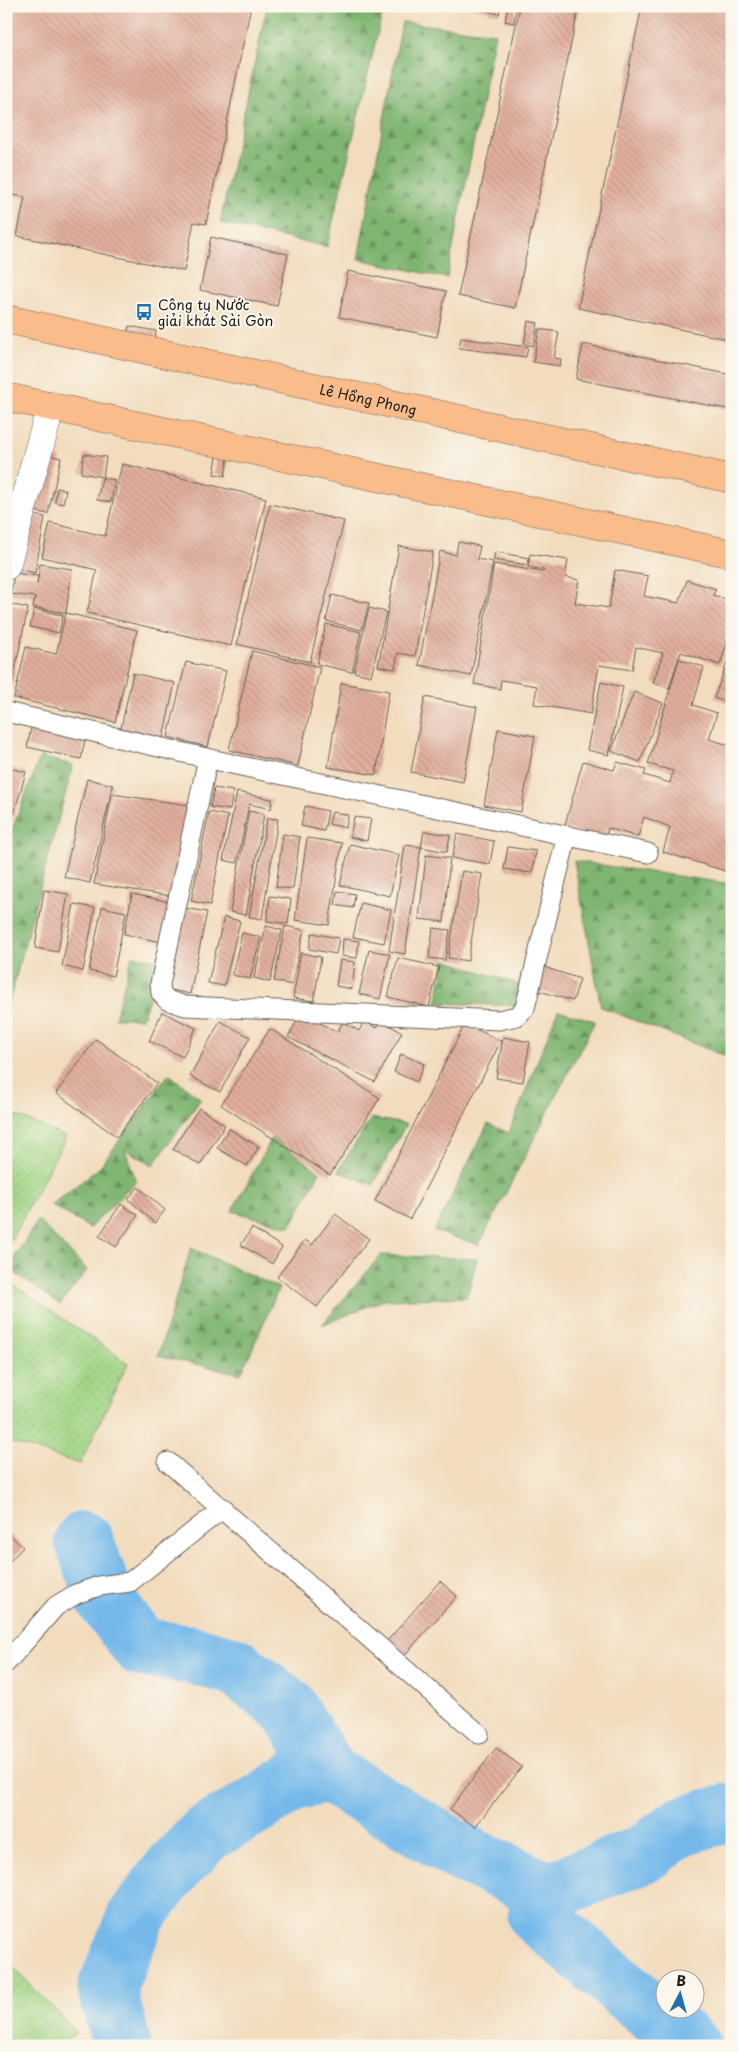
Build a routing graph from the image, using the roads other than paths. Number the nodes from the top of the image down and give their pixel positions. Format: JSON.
{"nodes":[{"id":1,"x":6,"y":319,"type":"edge"},
{"id":2,"x":6,"y":397,"type":"edge"},
{"id":3,"x":51,"y":406,"type":"junction"},
{"id":4,"x":732,"y":479,"type":"edge"},
{"id":5,"x":732,"y":554,"type":"edge"},
{"id":6,"x":6,"y":566,"type":"edge"},
{"id":7,"x":6,"y":712,"type":"edge"},
{"id":8,"x":208,"y":758,"type":"junction"},
{"id":9,"x":567,"y":835,"type":"junction"},
{"id":10,"x":648,"y":853,"type":"dead end"},
{"id":11,"x":168,"y":1462,"type":"dead end"},
{"id":12,"x":222,"y":1508,"type":"junction"},
{"id":13,"x":6,"y":1663,"type":"edge"},
{"id":14,"x":479,"y":1734,"type":"dead end"}],
"edges":[{"from":1,"to":4,"type":"highway","name":"Lê Hồng Phong"},
{"from":2,"to":3,"type":"highway"},
{"from":3,"to":5,"type":"highway"},
{"from":3,"to":6,"type":"street"},
{"from":7,"to":8,"type":"lane"},
{"from":8,"to":9,"type":"lane"},
{"from":8,"to":9,"type":"lane"},
{"from":9,"to":10,"type":"lane"},
{"from":11,"to":12,"type":"lane"},
{"from":12,"to":13,"type":"lane"},
{"from":12,"to":14,"type":"lane"}]}
